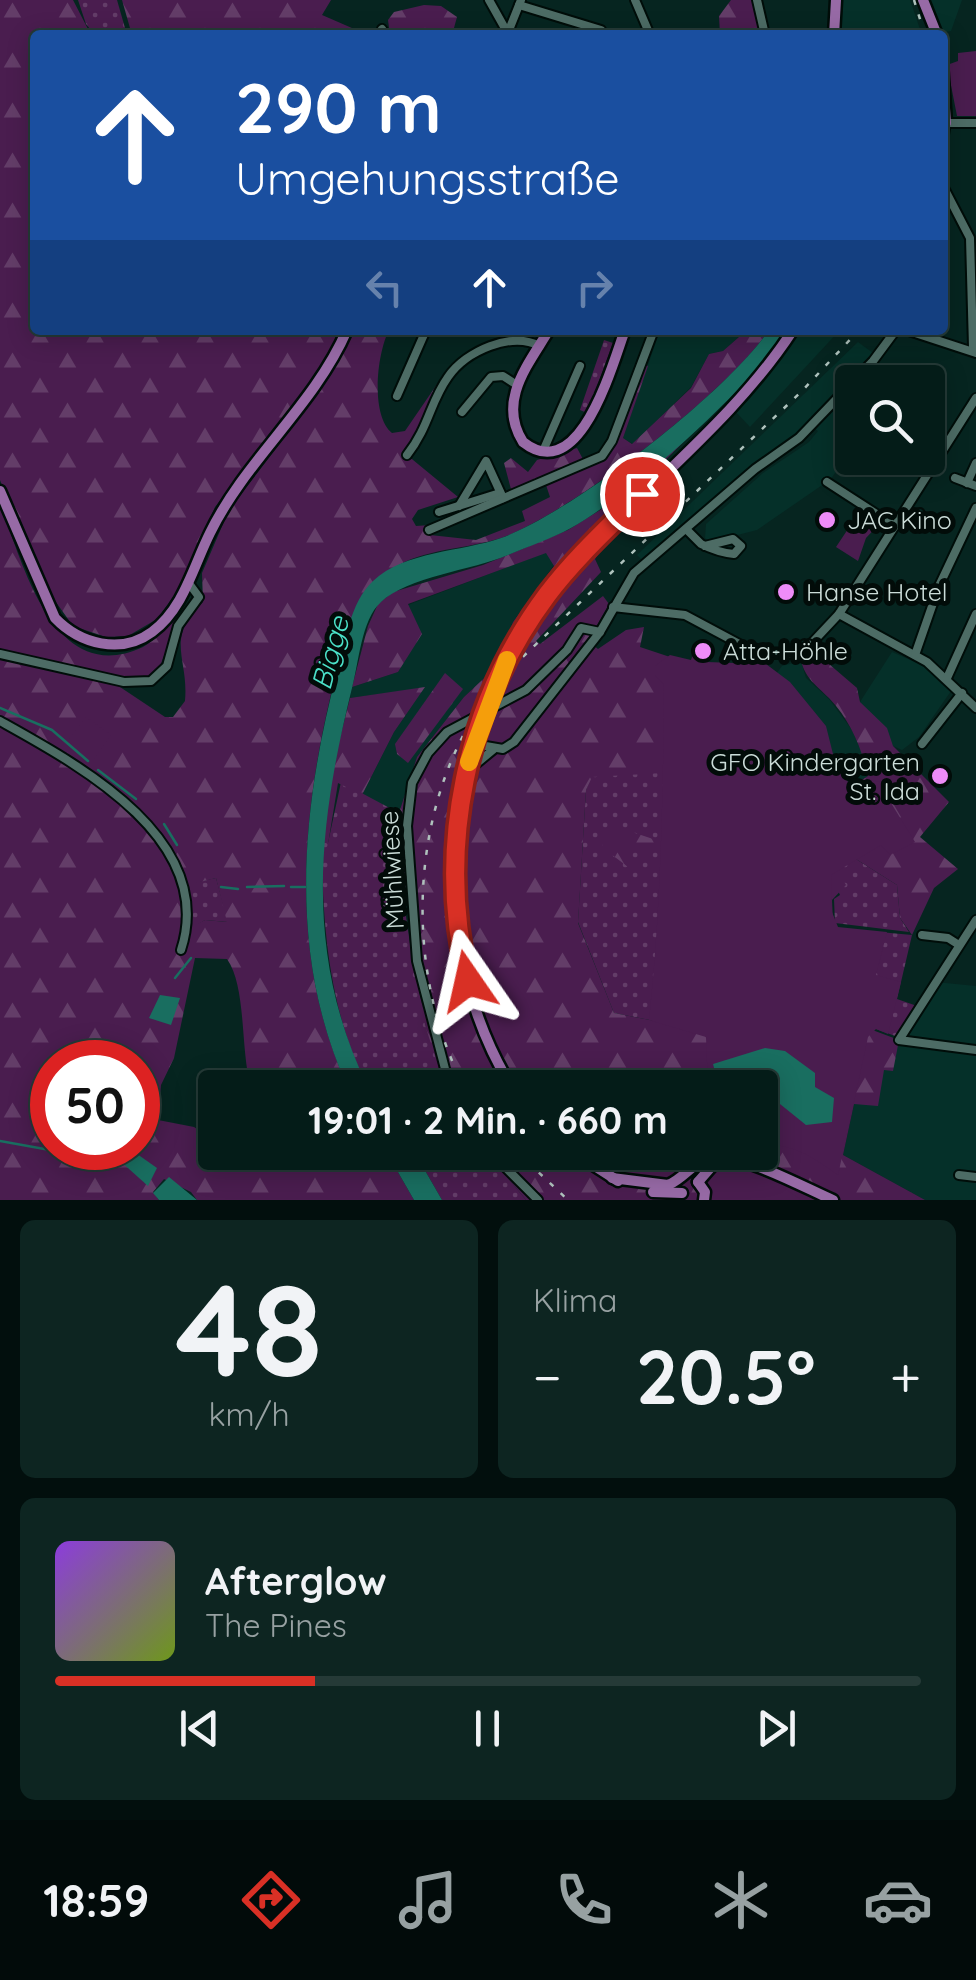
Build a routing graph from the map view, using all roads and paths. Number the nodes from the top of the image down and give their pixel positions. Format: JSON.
{"nodes":[{"id":1,"x":489,"y":0,"type":"edge"},
{"id":2,"x":635,"y":0,"type":"edge"},
{"id":3,"x":757,"y":0,"type":"edge"},
{"id":4,"x":836,"y":0,"type":"edge"},
{"id":5,"x":923,"y":0,"type":"edge"},
{"id":6,"x":520,"y":3,"type":"edge"},
{"id":7,"x":505,"y":30,"type":"edge"},
{"id":8,"x":509,"y":30,"type":"edge"},
{"id":9,"x":601,"y":30,"type":"dead end"},
{"id":10,"x":648,"y":30,"type":"edge"},
{"id":11,"x":764,"y":30,"type":"edge"},
{"id":12,"x":834,"y":30,"type":"edge"},
{"id":13,"x":935,"y":30,"type":"edge"},
{"id":14,"x":948,"y":123,"type":"edge"},
{"id":15,"x":976,"y":123,"type":"edge"},
{"id":16,"x":948,"y":198,"type":"edge"},
{"id":17,"x":345,"y":335,"type":"edge"},
{"id":18,"x":424,"y":335,"type":"edge"},
{"id":19,"x":547,"y":335,"type":"edge"},
{"id":20,"x":624,"y":335,"type":"edge"},
{"id":21,"x":652,"y":335,"type":"edge"},
{"id":22,"x":789,"y":335,"type":"edge"},
{"id":23,"x":894,"y":335,"type":"edge"},
{"id":24,"x":929,"y":335,"type":"edge"},
{"id":25,"x":540,"y":346,"type":"junction"},
{"id":26,"x":975,"y":349,"type":"edge"},
{"id":27,"x":580,"y":366,"type":"dead end"},
{"id":28,"x":517,"y":385,"type":"junction"},
{"id":29,"x":397,"y":396,"type":"dead end"},
{"id":30,"x":976,"y":398,"type":"edge"},
{"id":31,"x":462,"y":412,"type":"dead end"},
{"id":32,"x":543,"y":451,"type":"junction"},
{"id":33,"x":406,"y":455,"type":"dead end"},
{"id":34,"x":976,"y":463,"type":"edge"},
{"id":35,"x":955,"y":478,"type":"dead end"},
{"id":36,"x":828,"y":482,"type":"dead end"},
{"id":37,"x":971,"y":484,"type":"edge"},
{"id":38,"x":0,"y":492,"type":"edge"},
{"id":39,"x":502,"y":496,"type":"junction"},
{"id":40,"x":459,"y":506,"type":"junction"},
{"id":41,"x":976,"y":508,"type":"edge"},
{"id":42,"x":439,"y":512,"type":"dead end"},
{"id":43,"x":895,"y":526,"type":"junction"},
{"id":44,"x":686,"y":528,"type":"junction"},
{"id":45,"x":429,"y":530,"type":"dead end"},
{"id":46,"x":728,"y":540,"type":"junction"},
{"id":47,"x":705,"y":546,"type":"junction"},
{"id":48,"x":727,"y":553,"type":"junction"},
{"id":49,"x":188,"y":582,"type":"junction"},
{"id":50,"x":614,"y":606,"type":"junction"},
{"id":51,"x":839,"y":614,"type":"junction"},
{"id":52,"x":976,"y":614,"type":"edge"},
{"id":53,"x":600,"y":632,"type":"junction"},
{"id":54,"x":0,"y":654,"type":"edge"},
{"id":55,"x":914,"y":655,"type":"junction"},
{"id":56,"x":947,"y":678,"type":"junction"},
{"id":57,"x":962,"y":694,"type":"junction"},
{"id":58,"x":976,"y":708,"type":"edge"},
{"id":59,"x":0,"y":721,"type":"edge"},
{"id":60,"x":474,"y":744,"type":"junction"},
{"id":61,"x":922,"y":744,"type":"dead end"},
{"id":62,"x":494,"y":749,"type":"junction"},
{"id":63,"x":467,"y":772,"type":"junction"},
{"id":64,"x":976,"y":920,"type":"edge"},
{"id":65,"x":922,"y":935,"type":"dead end"},
{"id":66,"x":958,"y":946,"type":"junction"},
{"id":67,"x":182,"y":950,"type":"dead end"},
{"id":68,"x":976,"y":1050,"type":"edge"},
{"id":69,"x":445,"y":1070,"type":"edge"},
{"id":70,"x":504,"y":1070,"type":"edge"},
{"id":71,"x":508,"y":1170,"type":"edge"},
{"id":72,"x":600,"y":1170,"type":"edge"},
{"id":73,"x":689,"y":1170,"type":"edge"},
{"id":74,"x":708,"y":1170,"type":"edge"},
{"id":75,"x":759,"y":1170,"type":"edge"},
{"id":76,"x":959,"y":1175,"type":"dead end"},
{"id":77,"x":612,"y":1178,"type":"junction"},
{"id":78,"x":976,"y":1178,"type":"edge"},
{"id":79,"x":698,"y":1182,"type":"junction"},
{"id":80,"x":682,"y":1197,"type":"edge"},
{"id":81,"x":538,"y":1200,"type":"edge"},
{"id":82,"x":706,"y":1200,"type":"edge"},
{"id":83,"x":833,"y":1200,"type":"edge"}],
"edges":[{"from":1,"to":7,"type":"street"},
{"from":2,"to":10,"type":"street"},
{"from":3,"to":11,"type":"street"},
{"from":4,"to":12,"type":"main road"},
{"from":5,"to":13,"type":"main road"},
{"from":6,"to":8,"type":"street"},
{"from":6,"to":9,"type":"street"},
{"from":14,"to":15,"type":"street"},
{"from":16,"to":26,"type":"street"},
{"from":17,"to":49,"type":"main road"},
{"from":18,"to":29,"type":"street"},
{"from":19,"to":25,"type":"main road"},
{"from":20,"to":32,"type":"main road"},
{"from":21,"to":39,"type":"street"},
{"from":22,"to":60,"type":"main road","bridge":true},
{"from":23,"to":44,"type":"street"},
{"from":24,"to":26,"type":"street"},
{"from":25,"to":28,"type":"main road"},
{"from":25,"to":33,"type":"street"},
{"from":27,"to":32,"type":"street"},
{"from":28,"to":31,"type":"street"},
{"from":28,"to":32,"type":"main road"},
{"from":30,"to":43,"type":"street"},
{"from":34,"to":37,"type":"street"},
{"from":35,"to":37,"type":"street"},
{"from":36,"to":43,"type":"street"},
{"from":38,"to":49,"type":"main road"},
{"from":39,"to":40,"type":"street"},
{"from":39,"to":40,"type":"street"},
{"from":39,"to":45,"type":"street"},
{"from":40,"to":42,"type":"street"},
{"from":41,"to":55,"type":"street"},
{"from":43,"to":51,"type":"street"},
{"from":44,"to":47,"type":"street"},
{"from":44,"to":50,"type":"street"},
{"from":46,"to":47,"type":"street"},
{"from":46,"to":48,"type":"street"},
{"from":46,"to":48,"type":"street"},
{"from":47,"to":48,"type":"street"},
{"from":49,"to":54,"type":"street"},
{"from":50,"to":51,"type":"street"},
{"from":50,"to":53,"type":"street"},
{"from":51,"to":55,"type":"street"},
{"from":52,"to":56,"type":"street"},
{"from":53,"to":62,"type":"street"},
{"from":53,"to":69,"type":"street","name":"Mühlwiese"},
{"from":55,"to":56,"type":"street"},
{"from":56,"to":57,"type":"street"},
{"from":57,"to":58,"type":"street"},
{"from":57,"to":61,"type":"street"},
{"from":59,"to":67,"type":"street"},
{"from":60,"to":62,"type":"street"},
{"from":60,"to":63,"type":"main road"},
{"from":62,"to":63,"type":"street"},
{"from":63,"to":70,"type":"main road"},
{"from":64,"to":66,"type":"street"},
{"from":65,"to":66,"type":"street"},
{"from":66,"to":68,"type":"street"},
{"from":71,"to":81,"type":"street"},
{"from":72,"to":77,"type":"main road"},
{"from":73,"to":77,"type":"main road"},
{"from":74,"to":79,"type":"main road"},
{"from":75,"to":83,"type":"main road"},
{"from":76,"to":78,"type":"street"},
{"from":77,"to":80,"type":"main road"},
{"from":79,"to":80,"type":"main road"},
{"from":79,"to":82,"type":"main road"}]}
